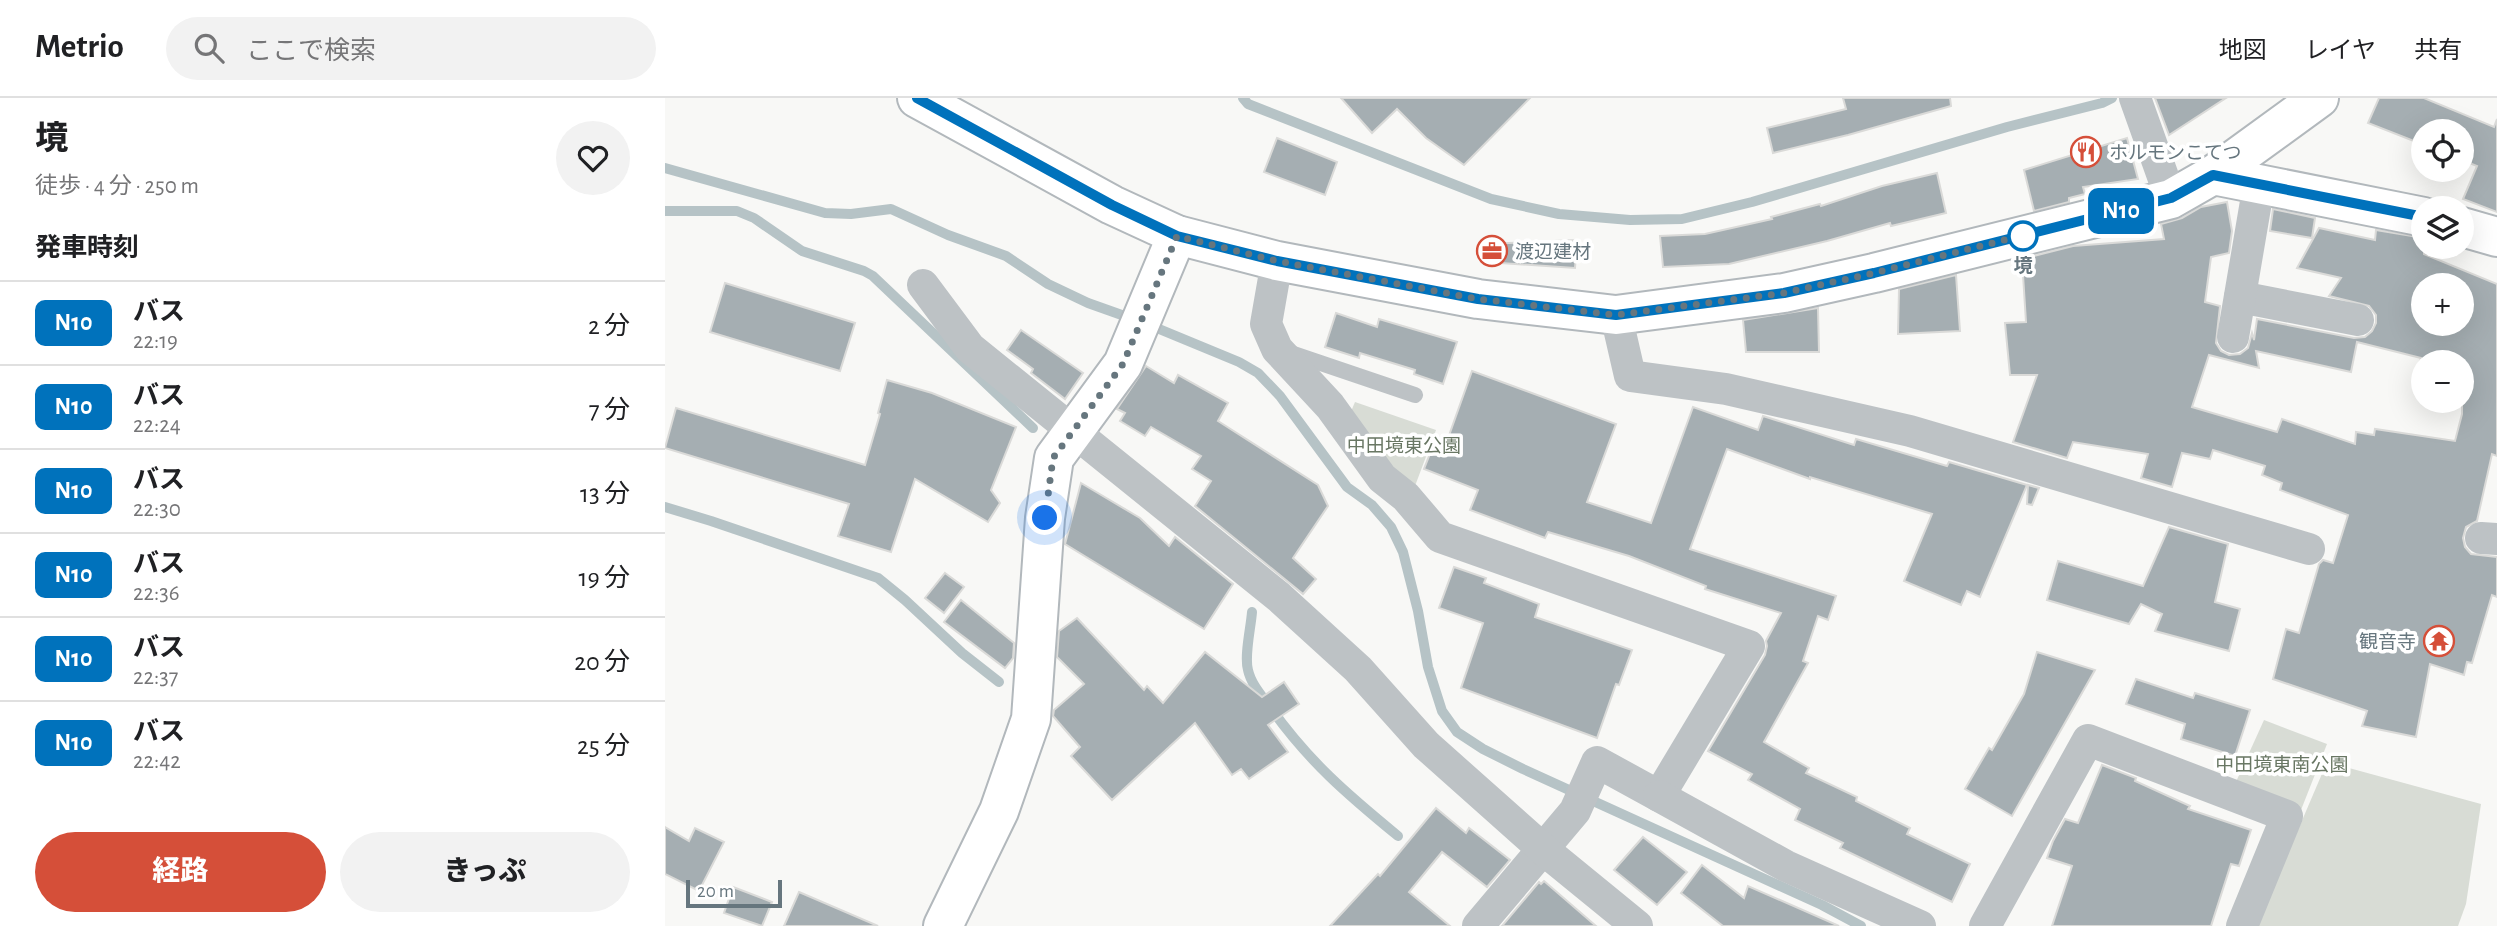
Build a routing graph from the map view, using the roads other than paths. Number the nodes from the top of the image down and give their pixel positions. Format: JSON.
{"nodes":[{"id":1,"x":917,"y":98,"type":"edge"},
{"id":2,"x":2319,"y":98,"type":"edge"},
{"id":3,"x":2137,"y":107,"type":"edge"},
{"id":4,"x":2213,"y":175,"type":"junction"},
{"id":5,"x":2259,"y":184,"type":"junction"},
{"id":6,"x":2171,"y":198,"type":"junction"},
{"id":7,"x":2411,"y":214,"type":"edge"},
{"id":8,"x":2474,"y":230,"type":"edge"},
{"id":9,"x":1177,"y":236,"type":"junction"},
{"id":10,"x":2497,"y":237,"type":"edge"},
{"id":11,"x":1277,"y":261,"type":"junction"},
{"id":12,"x":923,"y":285,"type":"dead end"},
{"id":13,"x":2240,"y":297,"type":"junction"},
{"id":14,"x":1616,"y":315,"type":"junction"},
{"id":15,"x":2358,"y":320,"type":"dead end"},
{"id":16,"x":2232,"y":337,"type":"dead end"},
{"id":17,"x":1277,"y":349,"type":"junction"},
{"id":18,"x":1415,"y":395,"type":"dead end"},
{"id":19,"x":1072,"y":430,"type":"junction"},
{"id":20,"x":2309,"y":549,"type":"dead end"},
{"id":21,"x":1659,"y":796,"type":"junction"},
{"id":22,"x":1544,"y":849,"type":"junction"},
{"id":23,"x":943,"y":926,"type":"edge"},
{"id":24,"x":1478,"y":926,"type":"edge"},
{"id":25,"x":1637,"y":926,"type":"edge"},
{"id":26,"x":1920,"y":926,"type":"edge"},
{"id":27,"x":1985,"y":926,"type":"edge"},
{"id":28,"x":2242,"y":926,"type":"edge"}],
"edges":[{"from":1,"to":9,"type":"street"},
{"from":2,"to":4,"type":"street"},
{"from":3,"to":6,"type":"street"},
{"from":4,"to":5,"type":"street"},
{"from":4,"to":6,"type":"street"},
{"from":5,"to":7,"type":"street"},
{"from":5,"to":13,"type":"street"},
{"from":6,"to":14,"type":"street"},
{"from":8,"to":10,"type":"street"},
{"from":9,"to":11,"type":"street"},
{"from":9,"to":19,"type":"street"},
{"from":11,"to":14,"type":"street"},
{"from":11,"to":17,"type":"street"},
{"from":12,"to":19,"type":"street"},
{"from":13,"to":15,"type":"street"},
{"from":13,"to":16,"type":"street"},
{"from":14,"to":20,"type":"street"},
{"from":17,"to":18,"type":"lane"},
{"from":17,"to":21,"type":"street"},
{"from":19,"to":22,"type":"street"},
{"from":19,"to":23,"type":"street"},
{"from":21,"to":22,"type":"street"},
{"from":21,"to":26,"type":"street"},
{"from":22,"to":24,"type":"street"},
{"from":22,"to":25,"type":"street"},
{"from":27,"to":28,"type":"street"}]}
